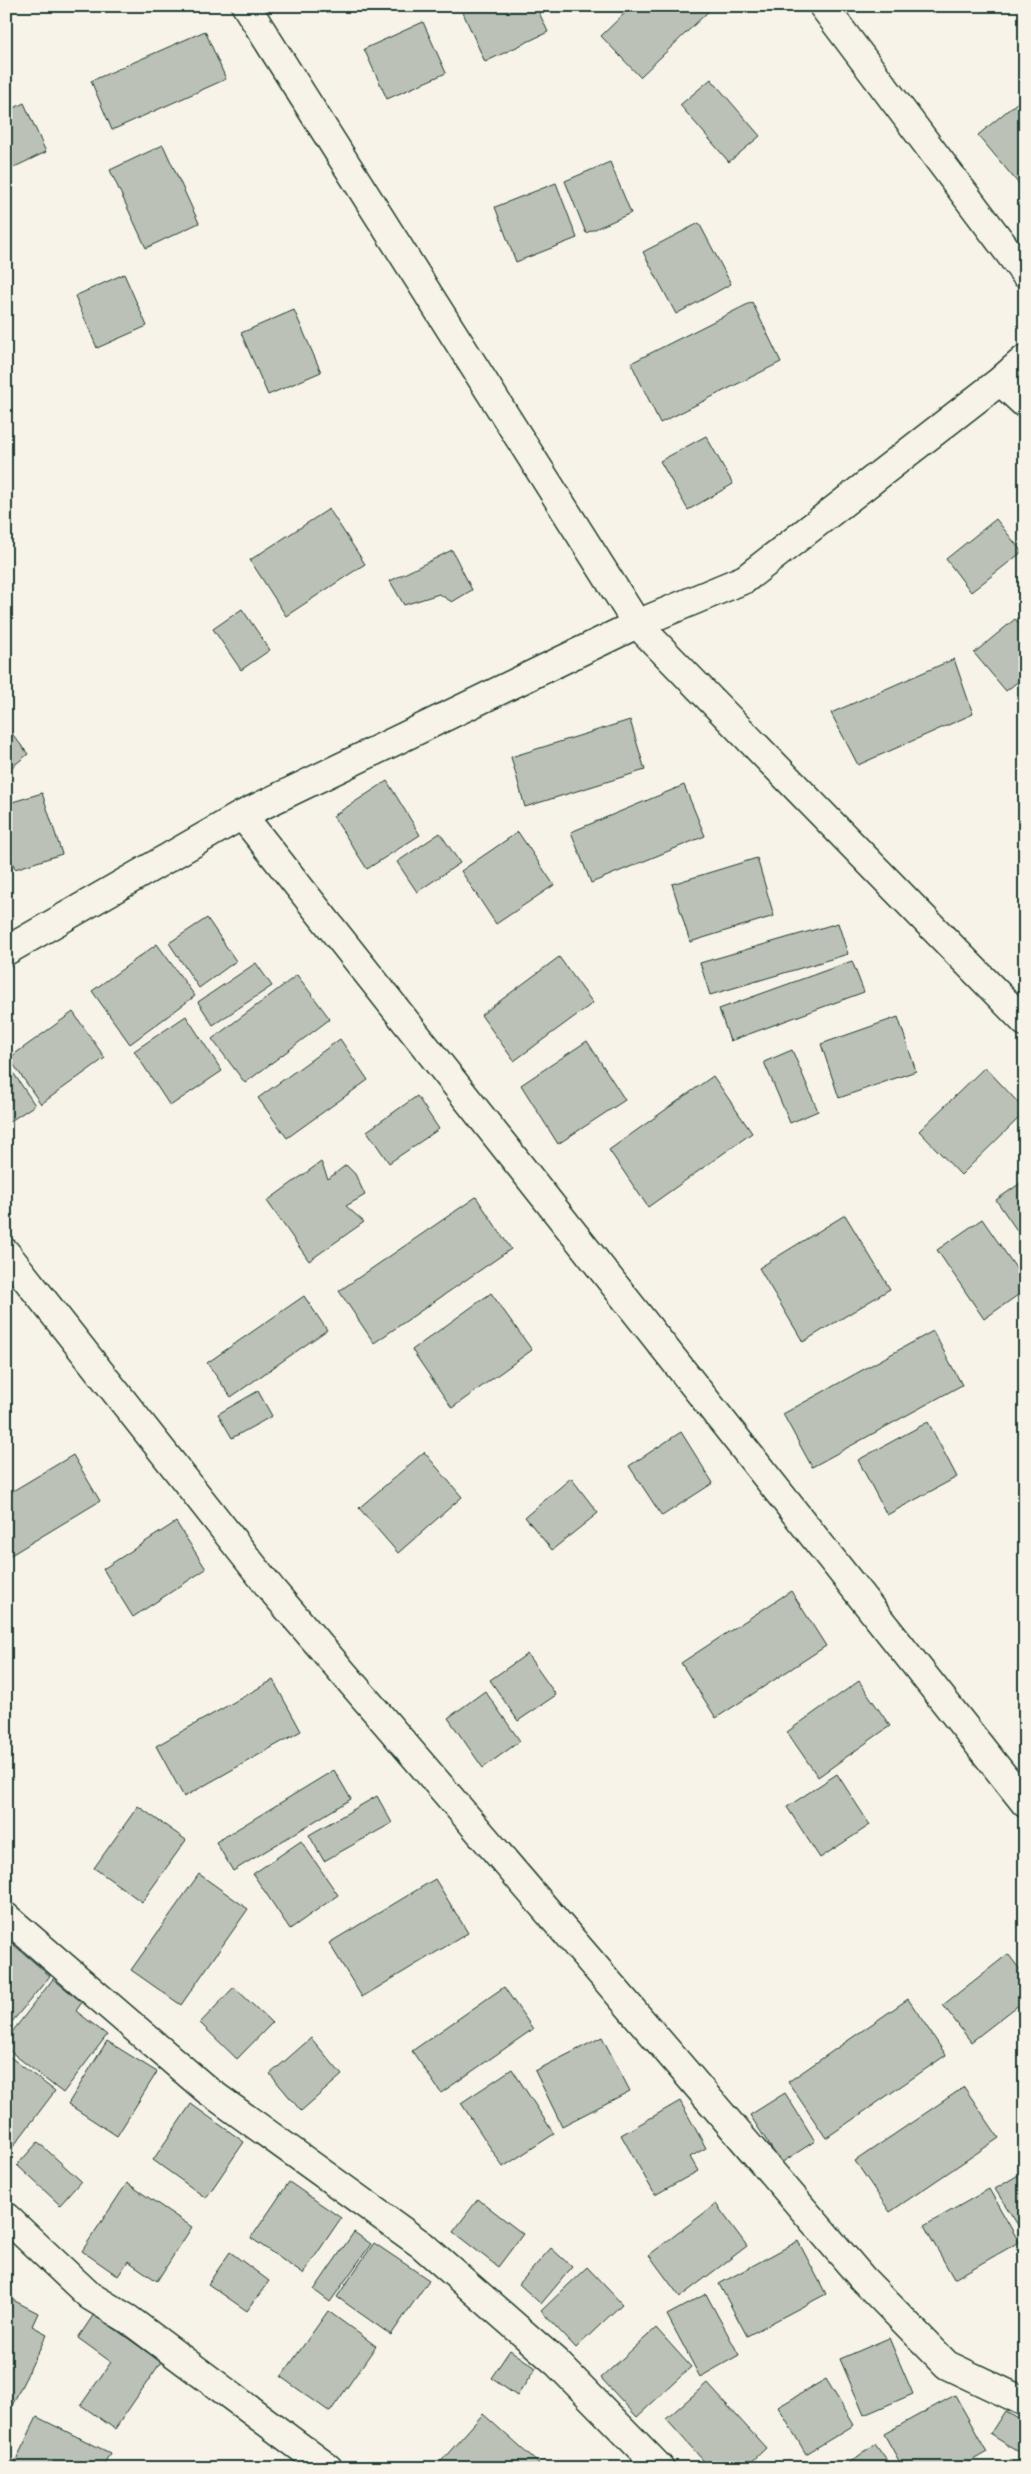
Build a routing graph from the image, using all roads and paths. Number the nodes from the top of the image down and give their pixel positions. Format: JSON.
{"nodes":[{"id":1,"x":246,"y":6,"type":"edge"},
{"id":2,"x":823,"y":6,"type":"edge"},
{"id":3,"x":1025,"y":274,"type":"edge"},
{"id":4,"x":1025,"y":359,"type":"edge"},
{"id":5,"x":1000,"y":381,"type":"junction"},
{"id":6,"x":1025,"y":404,"type":"edge"},
{"id":7,"x":637,"y":624,"type":"junction"},
{"id":8,"x":242,"y":814,"type":"junction"},
{"id":9,"x":6,"y":951,"type":"edge"},
{"id":10,"x":1025,"y":1022,"type":"edge"},
{"id":11,"x":6,"y":1253,"type":"edge"},
{"id":12,"x":1025,"y":1803,"type":"edge"},
{"id":13,"x":6,"y":1917,"type":"edge"},
{"id":14,"x":6,"y":2217,"type":"edge"},
{"id":15,"x":1025,"y":2402,"type":"edge"},
{"id":16,"x":328,"y":2468,"type":"edge"},
{"id":17,"x":660,"y":2468,"type":"edge"}],
"edges":[{"from":1,"to":7,"type":"street"},
{"from":2,"to":3,"type":"street"},
{"from":4,"to":5,"type":"street"},
{"from":5,"to":6,"type":"street"},
{"from":5,"to":7,"type":"street"},
{"from":7,"to":8,"type":"street"},
{"from":7,"to":10,"type":"street"},
{"from":8,"to":9,"type":"street"},
{"from":8,"to":12,"type":"street"},
{"from":11,"to":15,"type":"street"},
{"from":13,"to":17,"type":"street"},
{"from":14,"to":16,"type":"street"}]}
